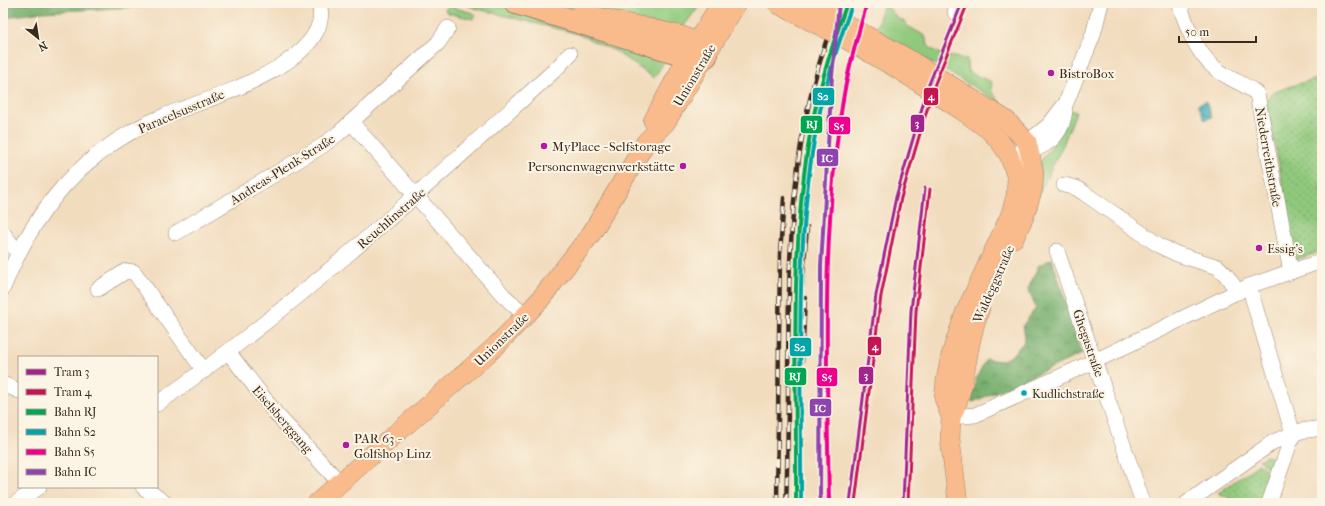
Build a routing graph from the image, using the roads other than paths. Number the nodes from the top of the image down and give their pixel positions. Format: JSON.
{"nodes":[{"id":1,"x":320,"y":3,"type":"edge"},
{"id":2,"x":516,"y":3,"type":"edge"},
{"id":3,"x":543,"y":3,"type":"edge"},
{"id":4,"x":721,"y":3,"type":"edge"},
{"id":5,"x":737,"y":3,"type":"edge"},
{"id":6,"x":776,"y":3,"type":"edge"},
{"id":7,"x":808,"y":3,"type":"edge"},
{"id":8,"x":1101,"y":3,"type":"edge"},
{"id":9,"x":1179,"y":3,"type":"edge"},
{"id":10,"x":448,"y":28,"type":"dead end"},
{"id":11,"x":697,"y":52,"type":"junction"},
{"id":12,"x":570,"y":54,"type":"dead end"},
{"id":13,"x":901,"y":63,"type":"junction"},
{"id":14,"x":351,"y":122,"type":"junction"},
{"id":15,"x":995,"y":136,"type":"junction"},
{"id":16,"x":1027,"y":147,"type":"junction"},
{"id":17,"x":1016,"y":170,"type":"junction"},
{"id":18,"x":1064,"y":185,"type":"dead end"},
{"id":19,"x":416,"y":196,"type":"junction"},
{"id":20,"x":3,"y":233,"type":"edge"},
{"id":21,"x":176,"y":233,"type":"dead end"},
{"id":22,"x":1057,"y":251,"type":"dead end"},
{"id":23,"x":18,"y":253,"type":"junction"},
{"id":24,"x":1322,"y":261,"type":"edge"},
{"id":25,"x":1290,"y":272,"type":"junction"},
{"id":26,"x":3,"y":288,"type":"edge"},
{"id":27,"x":98,"y":289,"type":"dead end"},
{"id":28,"x":1244,"y":289,"type":"junction"},
{"id":29,"x":526,"y":316,"type":"junction"},
{"id":30,"x":229,"y":353,"type":"junction"},
{"id":31,"x":1095,"y":361,"type":"junction"},
{"id":32,"x":204,"y":371,"type":"junction"},
{"id":33,"x":3,"y":384,"type":"edge"},
{"id":34,"x":18,"y":391,"type":"edge"},
{"id":35,"x":158,"y":403,"type":"edge"},
{"id":36,"x":951,"y":417,"type":"junction"},
{"id":37,"x":1322,"y":428,"type":"edge"},
{"id":38,"x":1293,"y":434,"type":"junction"},
{"id":39,"x":340,"y":483,"type":"junction"},
{"id":40,"x":38,"y":488,"type":"edge"},
{"id":41,"x":144,"y":488,"type":"edge"},
{"id":42,"x":16,"y":503,"type":"edge"},
{"id":43,"x":165,"y":503,"type":"edge"},
{"id":44,"x":317,"y":503,"type":"edge"},
{"id":45,"x":958,"y":503,"type":"edge"},
{"id":46,"x":1143,"y":503,"type":"edge"},
{"id":47,"x":1187,"y":503,"type":"edge"},
{"id":48,"x":1269,"y":503,"type":"edge"}],
"edges":[{"from":1,"to":23,"type":"street","name":"Paracelsusstraße"},
{"from":2,"to":11,"type":"highway"},
{"from":3,"to":11,"type":"main road"},
{"from":4,"to":11,"type":"main road","name":"Unionstraße"},
{"from":5,"to":11,"type":"main road","name":"Unionstraße"},
{"from":6,"to":13,"type":"main road","bridge":true},
{"from":7,"to":13,"type":"main road","bridge":true},
{"from":8,"to":16,"type":"street"},
{"from":9,"to":25,"type":"street","name":"Niederreithstraße"},
{"from":10,"to":14,"type":"street","name":"Andreas-Plenk-Straße"},
{"from":11,"to":29,"type":"main road","name":"Unionstraße"},
{"from":12,"to":19,"type":"street","name":"Reuchlinstraße"},
{"from":13,"to":15,"type":"main road","name":"Waldeggstraße"},
{"from":13,"to":16,"type":"main road"},
{"from":14,"to":19,"type":"street"},
{"from":14,"to":21,"type":"street","name":"Andreas-Plenk-Straße"},
{"from":15,"to":16,"type":"main road"},
{"from":15,"to":17,"type":"main road","name":"Waldeggstraße"},
{"from":16,"to":17,"type":"street","name":"Waldeggstraße"},
{"from":16,"to":36,"type":"main road","name":"Waldeggstraße"},
{"from":17,"to":36,"type":"main road","name":"Waldeggstraße"},
{"from":18,"to":28,"type":"street"},
{"from":19,"to":29,"type":"street"},
{"from":19,"to":30,"type":"street","name":"Reuchlinstraße"},
{"from":20,"to":23,"type":"street"},
{"from":22,"to":31,"type":"street","name":"Ghegastraße"},
{"from":23,"to":26,"type":"street","name":"Paracelsusstraße"},
{"from":24,"to":25,"type":"street"},
{"from":25,"to":28,"type":"street"},
{"from":27,"to":32,"type":"street"},
{"from":28,"to":31,"type":"street"},
{"from":28,"to":38,"type":"street"},
{"from":29,"to":39,"type":"main road","name":"Unionstraße"},
{"from":30,"to":32,"type":"street","name":"Reuchlinstraße"},
{"from":30,"to":39,"type":"street","name":"Eiselsberggang"},
{"from":31,"to":36,"type":"street"},
{"from":31,"to":46,"type":"street","name":"Ghegastraße"},
{"from":32,"to":35,"type":"street","name":"Reuchlinstraße"},
{"from":33,"to":34,"type":"street"},
{"from":36,"to":45,"type":"main road","name":"Waldeggstraße"},
{"from":37,"to":38,"type":"street"},
{"from":38,"to":47,"type":"street"},
{"from":38,"to":48,"type":"street"},
{"from":39,"to":44,"type":"main road","name":"Unionstraße"},
{"from":40,"to":42,"type":"street"},
{"from":41,"to":43,"type":"street"}]}
